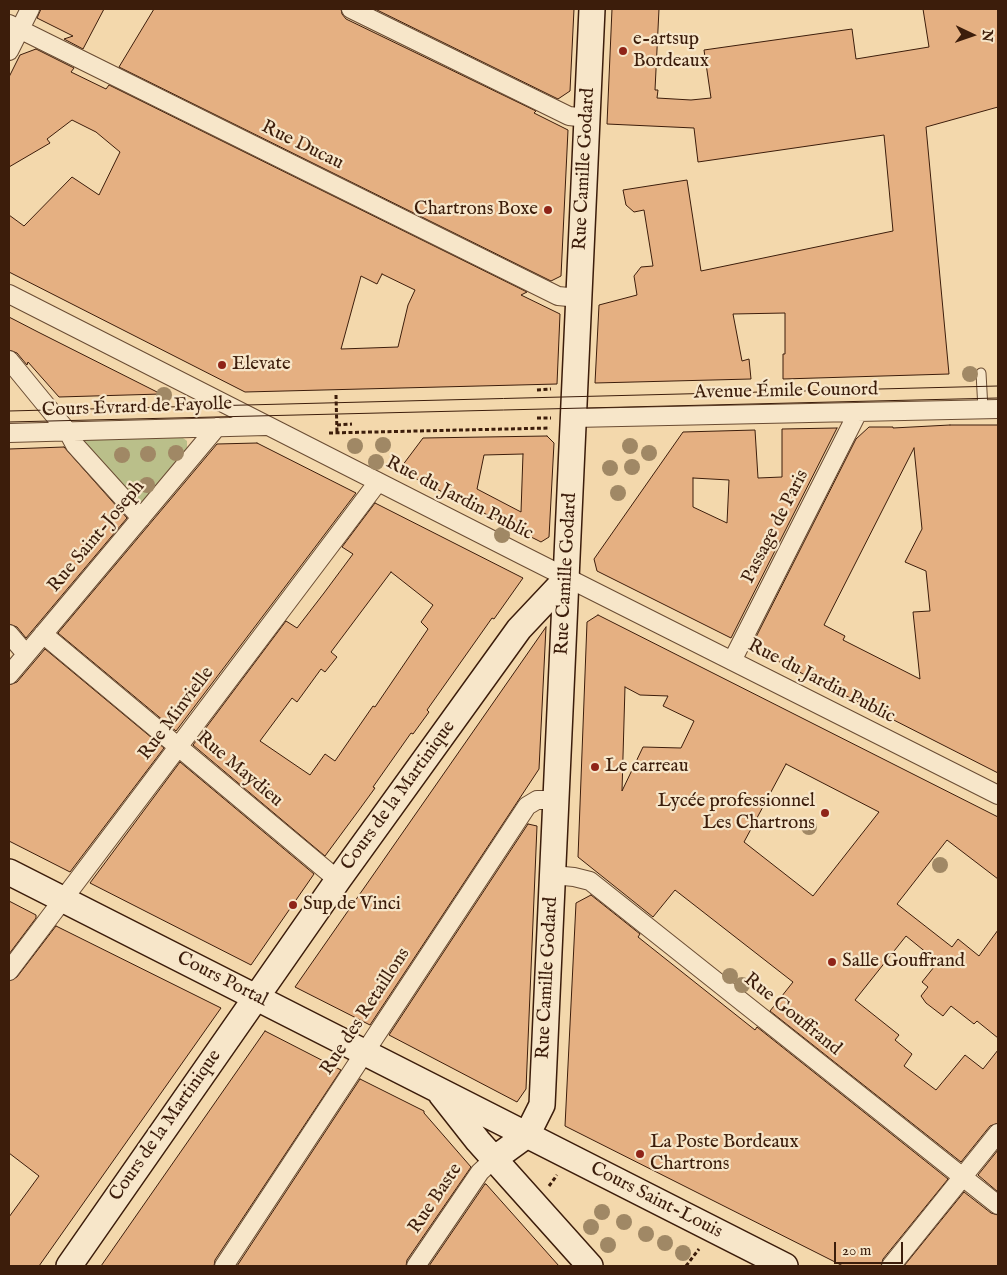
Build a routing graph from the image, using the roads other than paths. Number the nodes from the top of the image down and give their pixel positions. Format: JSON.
{"nodes":[{"id":1,"x":30,"y":9,"type":"edge"},
{"id":2,"x":351,"y":9,"type":"edge"},
{"id":3,"x":592,"y":9,"type":"edge"},
{"id":4,"x":14,"y":27,"type":"edge"},
{"id":5,"x":9,"y":51,"type":"edge"},
{"id":6,"x":587,"y":118,"type":"junction"},
{"id":7,"x":9,"y":294,"type":"edge"},
{"id":8,"x":579,"y":298,"type":"junction"},
{"id":9,"x":9,"y":360,"type":"edge"},
{"id":10,"x":981,"y":374,"type":"dead end"},
{"id":11,"x":990,"y":409,"type":"edge"},
{"id":12,"x":858,"y":412,"type":"junction"},
{"id":13,"x":561,"y":421,"type":"junction"},
{"id":14,"x":268,"y":426,"type":"junction"},
{"id":15,"x":217,"y":427,"type":"junction"},
{"id":16,"x":68,"y":432,"type":"junction"},
{"id":17,"x":9,"y":433,"type":"edge"},
{"id":18,"x":378,"y":482,"type":"junction"},
{"id":19,"x":141,"y":518,"type":"junction"},
{"id":20,"x":567,"y":578,"type":"junction"},
{"id":21,"x":9,"y":634,"type":"edge"},
{"id":22,"x":43,"y":634,"type":"junction"},
{"id":23,"x":26,"y":654,"type":"junction"},
{"id":24,"x":732,"y":661,"type":"junction"},
{"id":25,"x":9,"y":675,"type":"edge"},
{"id":26,"x":178,"y":747,"type":"junction"},
{"id":27,"x":998,"y":795,"type":"edge"},
{"id":28,"x":556,"y":800,"type":"junction"},
{"id":29,"x":9,"y":872,"type":"edge"},
{"id":30,"x":553,"y":876,"type":"junction"},
{"id":31,"x":338,"y":880,"type":"junction"},
{"id":32,"x":63,"y":899,"type":"junction"},
{"id":33,"x":9,"y":970,"type":"edge"},
{"id":34,"x":256,"y":997,"type":"junction"},
{"id":35,"x":365,"y":1052,"type":"junction"},
{"id":36,"x":436,"y":1088,"type":"junction"},
{"id":37,"x":998,"y":1133,"type":"edge"},
{"id":38,"x":527,"y":1135,"type":"junction"},
{"id":39,"x":494,"y":1158,"type":"junction"},
{"id":40,"x":963,"y":1177,"type":"junction"},
{"id":41,"x":998,"y":1205,"type":"edge"},
{"id":42,"x":69,"y":1266,"type":"edge"},
{"id":43,"x":224,"y":1266,"type":"edge"},
{"id":44,"x":416,"y":1266,"type":"edge"},
{"id":45,"x":590,"y":1266,"type":"edge"},
{"id":46,"x":785,"y":1266,"type":"edge"},
{"id":47,"x":891,"y":1266,"type":"edge"}],
"edges":[{"from":1,"to":4,"type":"street"},
{"from":2,"to":6,"type":"street"},
{"from":3,"to":6,"type":"street","name":"Rue Camille Godard"},
{"from":4,"to":5,"type":"street"},
{"from":4,"to":8,"type":"street","name":"Rue Ducau"},
{"from":6,"to":8,"type":"street","name":"Rue Camille Godard"},
{"from":7,"to":14,"type":"street","name":"Rue du Jardin Public"},
{"from":8,"to":13,"type":"street","name":"Rue Camille Godard"},
{"from":9,"to":16,"type":"street"},
{"from":10,"to":11,"type":"lane"},
{"from":11,"to":12,"type":"street","name":"Avenue Émile Counord"},
{"from":12,"to":13,"type":"street","name":"Avenue Émile Counord"},
{"from":12,"to":24,"type":"street","name":"Passage de Paris"},
{"from":13,"to":20,"type":"street","name":"Rue Camille Godard"},
{"from":14,"to":15,"type":"street","name":"Cours Évrard de Fayolle"},
{"from":14,"to":18,"type":"street","name":"Rue du Jardin Public"},
{"from":15,"to":16,"type":"street","name":"Cours Évrard de Fayolle"},
{"from":15,"to":19,"type":"street","name":"Rue Saint-Joseph"},
{"from":16,"to":17,"type":"street","name":"Cours Évrard de Fayolle"},
{"from":16,"to":19,"type":"street"},
{"from":18,"to":20,"type":"street","name":"Rue du Jardin Public"},
{"from":18,"to":26,"type":"street","name":"Rue Minvielle"},
{"from":19,"to":22,"type":"street","name":"Rue Saint-Joseph"},
{"from":20,"to":24,"type":"street","name":"Rue du Jardin Public"},
{"from":20,"to":28,"type":"street","name":"Rue Camille Godard"},
{"from":20,"to":31,"type":"street","name":"Cours de la Martinique"},
{"from":21,"to":23,"type":"street"},
{"from":22,"to":23,"type":"street","name":"Rue Saint-Joseph"},
{"from":22,"to":26,"type":"street","name":"Rue Maydieu"},
{"from":23,"to":25,"type":"street","name":"Rue Saint-Joseph"},
{"from":24,"to":27,"type":"street","name":"Rue du Jardin Public"},
{"from":26,"to":31,"type":"street","name":"Rue Maydieu"},
{"from":26,"to":32,"type":"street","name":"Rue Minvielle"},
{"from":28,"to":30,"type":"street","name":"Rue Camille Godard"},
{"from":28,"to":35,"type":"street","name":"Rue des Retaillons"},
{"from":29,"to":32,"type":"street","name":"Cours Portal"},
{"from":30,"to":38,"type":"street","name":"Rue Camille Godard"},
{"from":30,"to":40,"type":"street","name":"Rue Gouffrand"},
{"from":31,"to":34,"type":"street","name":"Cours de la Martinique"},
{"from":32,"to":33,"type":"street","name":"Rue Minvielle"},
{"from":32,"to":34,"type":"street","name":"Cours Portal"},
{"from":34,"to":35,"type":"street","name":"Cours Portal"},
{"from":34,"to":42,"type":"street","name":"Cours de la Martinique"},
{"from":35,"to":36,"type":"street","name":"Cours Portal"},
{"from":35,"to":43,"type":"street","name":"Rue des Retaillons"},
{"from":36,"to":38,"type":"street","name":"Cours Portal"},
{"from":36,"to":39,"type":"street","name":"Cours Portal"},
{"from":37,"to":40,"type":"street"},
{"from":38,"to":39,"type":"street"},
{"from":38,"to":46,"type":"street","name":"Cours Saint-Louis"},
{"from":39,"to":44,"type":"street","name":"Rue Baste"},
{"from":39,"to":45,"type":"street","name":"Cours Portal"},
{"from":40,"to":41,"type":"street","name":"Rue Gouffrand"},
{"from":40,"to":47,"type":"street"}]}
